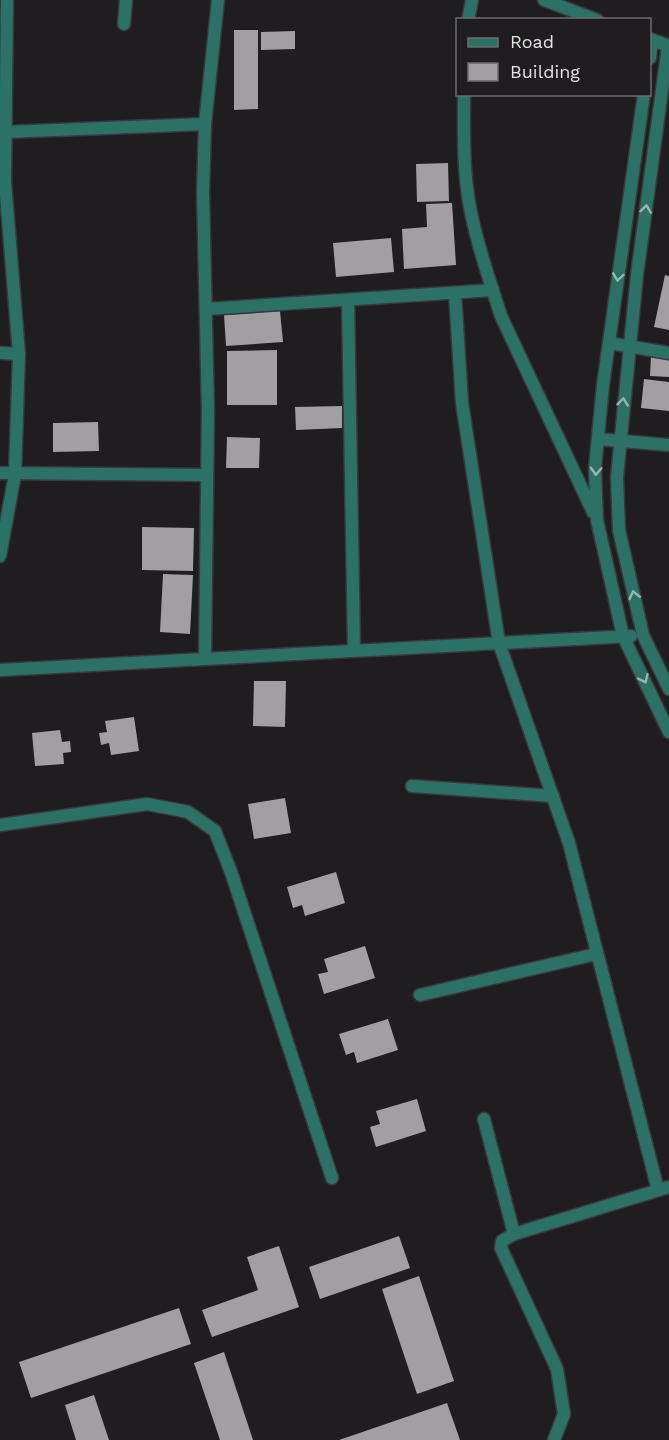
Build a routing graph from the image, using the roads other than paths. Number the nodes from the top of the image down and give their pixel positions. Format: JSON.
{"nodes":[{"id":1,"x":7,"y":0,"type":"edge"},
{"id":2,"x":126,"y":0,"type":"edge"},
{"id":3,"x":218,"y":0,"type":"edge"},
{"id":4,"x":472,"y":0,"type":"edge"},
{"id":5,"x":544,"y":0,"type":"edge"},
{"id":6,"x":468,"y":18,"type":"edge"},
{"id":7,"x":592,"y":18,"type":"edge"},
{"id":8,"x":124,"y":24,"type":"dead end"},
{"id":9,"x":651,"y":39,"type":"edge"},
{"id":10,"x":668,"y":46,"type":"edge"},
{"id":11,"x":464,"y":96,"type":"edge"},
{"id":12,"x":644,"y":96,"type":"edge"},
{"id":13,"x":205,"y":124,"type":"junction"},
{"id":14,"x":5,"y":132,"type":"junction"},
{"id":15,"x":4,"y":243,"type":"edge"},
{"id":16,"x":493,"y":290,"type":"junction"},
{"id":17,"x":455,"y":293,"type":"junction"},
{"id":18,"x":348,"y":300,"type":"junction"},
{"id":19,"x":206,"y":309,"type":"junction"},
{"id":20,"x":609,"y":343,"type":"junction"},
{"id":21,"x":629,"y":347,"type":"junction"},
{"id":22,"x":0,"y":353,"type":"edge"},
{"id":23,"x":669,"y":353,"type":"edge"},
{"id":24,"x":20,"y":354,"type":"junction"},
{"id":25,"x":598,"y":439,"type":"junction"},
{"id":26,"x":618,"y":441,"type":"junction"},
{"id":27,"x":669,"y":445,"type":"edge"},
{"id":28,"x":0,"y":473,"type":"edge"},
{"id":29,"x":15,"y":474,"type":"junction"},
{"id":30,"x":207,"y":475,"type":"junction"},
{"id":31,"x":597,"y":520,"type":"junction"},
{"id":32,"x":0,"y":556,"type":"edge"},
{"id":33,"x":643,"y":635,"type":"junction"},
{"id":34,"x":623,"y":636,"type":"junction"},
{"id":35,"x":500,"y":643,"type":"junction"},
{"id":36,"x":354,"y":651,"type":"junction"},
{"id":37,"x":205,"y":659,"type":"junction"},
{"id":38,"x":664,"y":667,"type":"edge"},
{"id":39,"x":0,"y":670,"type":"edge"},
{"id":40,"x":669,"y":689,"type":"edge"},
{"id":41,"x":669,"y":732,"type":"edge"},
{"id":42,"x":412,"y":786,"type":"dead end"},
{"id":43,"x":553,"y":796,"type":"junction"},
{"id":44,"x":0,"y":825,"type":"edge"},
{"id":45,"x":596,"y":954,"type":"junction"},
{"id":46,"x":420,"y":995,"type":"dead end"},
{"id":47,"x":484,"y":1119,"type":"dead end"},
{"id":48,"x":332,"y":1178,"type":"dead end"},
{"id":49,"x":663,"y":1189,"type":"edge"},
{"id":50,"x":514,"y":1234,"type":"junction"},
{"id":51,"x":554,"y":1440,"type":"edge"}],
"edges":[{"from":1,"to":14,"type":"street"},
{"from":2,"to":8,"type":"street"},
{"from":3,"to":13,"type":"street"},
{"from":4,"to":6,"type":"street"},
{"from":5,"to":7,"type":"street"},
{"from":9,"to":10,"type":"street"},
{"from":21,"to":10,"type":"street","one_way":true},
{"from":11,"to":16,"type":"street"},
{"from":12,"to":20,"type":"street","one_way":true},
{"from":13,"to":14,"type":"street"},
{"from":13,"to":19,"type":"street"},
{"from":14,"to":15,"type":"street"},
{"from":15,"to":24,"type":"street"},
{"from":16,"to":17,"type":"street"},
{"from":16,"to":31,"type":"street"},
{"from":17,"to":18,"type":"street"},
{"from":17,"to":35,"type":"street"},
{"from":18,"to":19,"type":"street"},
{"from":18,"to":36,"type":"street"},
{"from":19,"to":30,"type":"street"},
{"from":20,"to":21,"type":"street"},
{"from":20,"to":25,"type":"street"},
{"from":21,"to":23,"type":"street"},
{"from":26,"to":21,"type":"street","one_way":true},
{"from":22,"to":24,"type":"street"},
{"from":24,"to":29,"type":"street"},
{"from":25,"to":26,"type":"street"},
{"from":25,"to":31,"type":"street","one_way":true},
{"from":26,"to":27,"type":"street"},
{"from":33,"to":26,"type":"street","one_way":true},
{"from":28,"to":29,"type":"street"},
{"from":29,"to":30,"type":"street"},
{"from":29,"to":32,"type":"street"},
{"from":30,"to":37,"type":"street"},
{"from":31,"to":34,"type":"street"},
{"from":33,"to":34,"type":"street"},
{"from":33,"to":38,"type":"street"},
{"from":34,"to":35,"type":"street"},
{"from":34,"to":41,"type":"street","one_way":true},
{"from":35,"to":36,"type":"street"},
{"from":35,"to":43,"type":"street"},
{"from":36,"to":37,"type":"street"},
{"from":37,"to":39,"type":"street"},
{"from":38,"to":40,"type":"street"},
{"from":42,"to":43,"type":"street"},
{"from":43,"to":45,"type":"street"},
{"from":44,"to":48,"type":"street"},
{"from":45,"to":46,"type":"street"},
{"from":45,"to":49,"type":"street"},
{"from":47,"to":50,"type":"street"},
{"from":49,"to":50,"type":"street"},
{"from":50,"to":51,"type":"street"}]}
